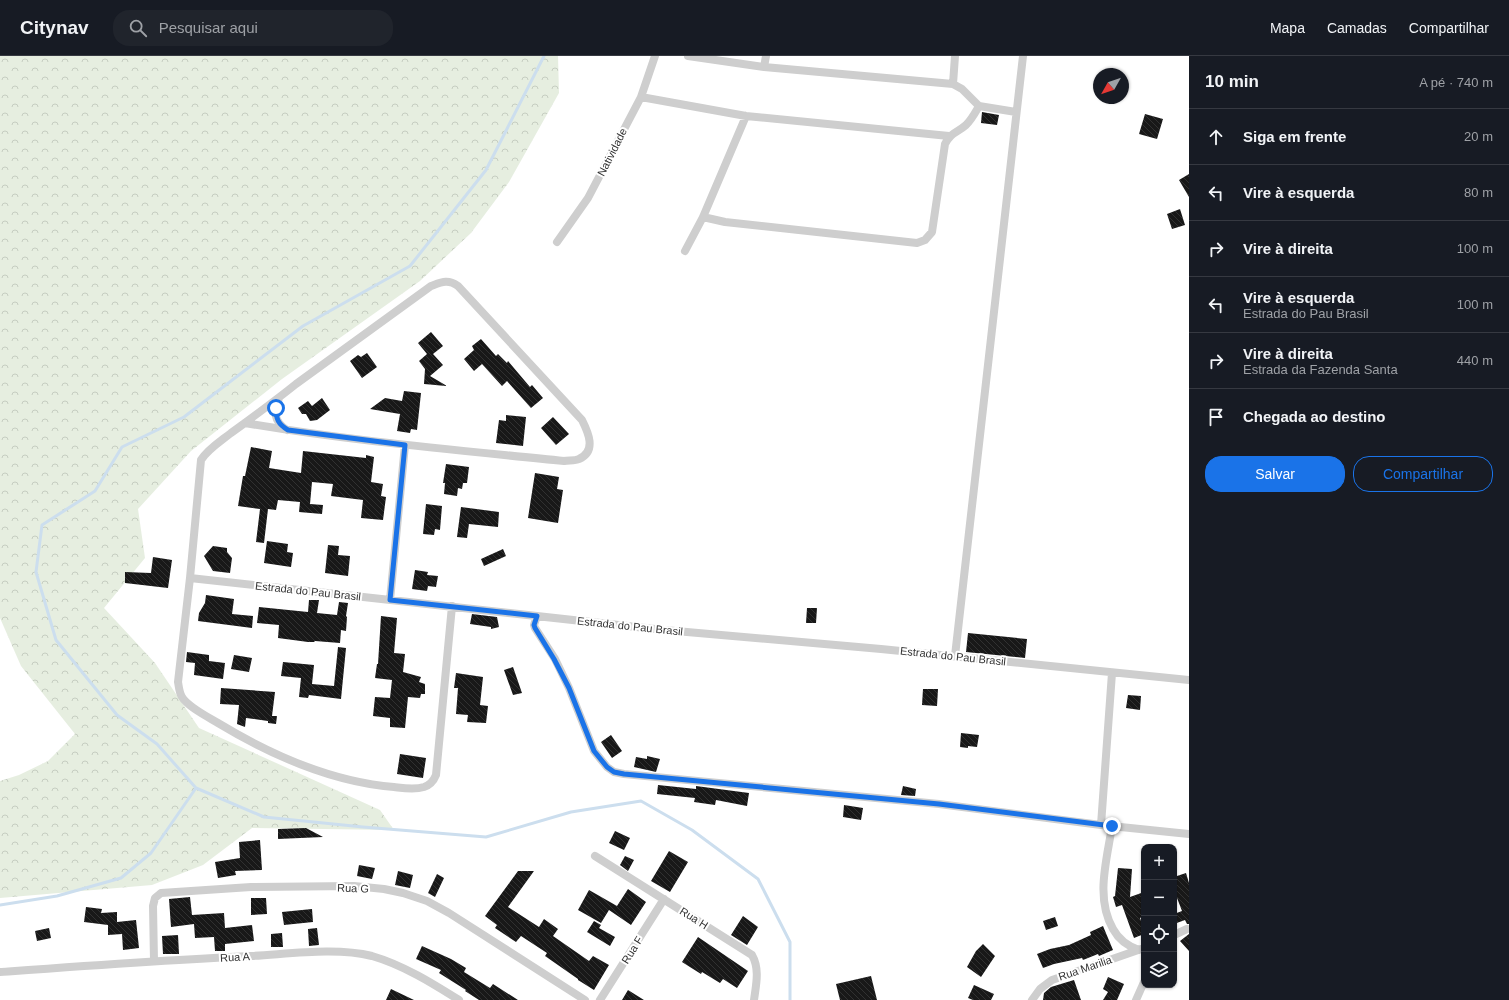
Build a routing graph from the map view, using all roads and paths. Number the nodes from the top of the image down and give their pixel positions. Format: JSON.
{"nodes":[{"id":1,"x":655,"y":56,"type":"edge"},
{"id":2,"x":688,"y":56,"type":"edge"},
{"id":3,"x":766,"y":56,"type":"edge"},
{"id":4,"x":955,"y":56,"type":"edge"},
{"id":5,"x":1023,"y":56,"type":"edge"},
{"id":6,"x":764,"y":67,"type":"junction"},
{"id":7,"x":953,"y":84,"type":"junction"},
{"id":8,"x":641,"y":96,"type":"junction"},
{"id":9,"x":979,"y":106,"type":"junction"},
{"id":10,"x":1016,"y":112,"type":"junction"},
{"id":11,"x":746,"y":116,"type":"junction"},
{"id":12,"x":949,"y":136,"type":"junction"},
{"id":13,"x":703,"y":217,"type":"junction"},
{"id":14,"x":557,"y":242,"type":"dead end"},
{"id":15,"x":685,"y":251,"type":"dead end"},
{"id":16,"x":279,"y":398,"type":"junction"},
{"id":17,"x":245,"y":423,"type":"junction"},
{"id":18,"x":288,"y":430,"type":"junction"},
{"id":19,"x":405,"y":445,"type":"junction"},
{"id":20,"x":190,"y":578,"type":"junction"},
{"id":21,"x":390,"y":600,"type":"junction"},
{"id":22,"x":452,"y":606,"type":"junction"},
{"id":23,"x":537,"y":616,"type":"junction"},
{"id":24,"x":955,"y":656,"type":"junction"},
{"id":25,"x":1112,"y":673,"type":"junction"},
{"id":26,"x":1189,"y":680,"type":"edge"},
{"id":27,"x":1101,"y":825,"type":"junction"},
{"id":28,"x":1112,"y":826,"type":"junction"},
{"id":29,"x":1189,"y":834,"type":"edge"},
{"id":30,"x":595,"y":856,"type":"dead end"},
{"id":31,"x":664,"y":899,"type":"junction"},
{"id":32,"x":1187,"y":929,"type":"dead end"},
{"id":33,"x":1177,"y":934,"type":"edge"},
{"id":34,"x":1141,"y":949,"type":"edge"},
{"id":35,"x":154,"y":961,"type":"junction"},
{"id":36,"x":0,"y":972,"type":"edge"},
{"id":37,"x":1141,"y":988,"type":"edge"},
{"id":38,"x":1032,"y":999,"type":"edge"},
{"id":39,"x":459,"y":1000,"type":"edge"},
{"id":40,"x":585,"y":1000,"type":"edge"},
{"id":41,"x":600,"y":1000,"type":"edge"},
{"id":42,"x":754,"y":1000,"type":"edge"},
{"id":43,"x":1136,"y":1000,"type":"edge"}],
"edges":[{"from":1,"to":8,"type":"street","name":"Natividade"},
{"from":2,"to":6,"type":"street"},
{"from":3,"to":6,"type":"street"},
{"from":4,"to":7,"type":"street"},
{"from":5,"to":10,"type":"street"},
{"from":6,"to":7,"type":"street"},
{"from":7,"to":9,"type":"street"},
{"from":8,"to":11,"type":"street"},
{"from":8,"to":14,"type":"street","name":"Natividade"},
{"from":9,"to":10,"type":"street"},
{"from":9,"to":12,"type":"street"},
{"from":10,"to":24,"type":"street"},
{"from":11,"to":12,"type":"street"},
{"from":11,"to":13,"type":"street"},
{"from":12,"to":13,"type":"street"},
{"from":13,"to":15,"type":"street"},
{"from":16,"to":17,"type":"street"},
{"from":16,"to":18,"type":"street"},
{"from":16,"to":19,"type":"street"},
{"from":17,"to":18,"type":"street"},
{"from":17,"to":20,"type":"street"},
{"from":18,"to":19,"type":"street"},
{"from":19,"to":21,"type":"street"},
{"from":20,"to":21,"type":"street","name":"Estrada do Pau Brasil"},
{"from":20,"to":22,"type":"street"},
{"from":21,"to":22,"type":"street","name":"Estrada do Pau Brasil"},
{"from":22,"to":23,"type":"street","name":"Estrada do Pau Brasil"},
{"from":23,"to":24,"type":"street","name":"Estrada do Pau Brasil"},
{"from":23,"to":27,"type":"street"},
{"from":24,"to":25,"type":"street","name":"Estrada do Pau Brasil"},
{"from":25,"to":26,"type":"street","name":"Estrada do Pau Brasil"},
{"from":25,"to":27,"type":"street"},
{"from":27,"to":28,"type":"street"},
{"from":28,"to":29,"type":"street"},
{"from":28,"to":34,"type":"street"},
{"from":30,"to":31,"type":"street","name":"Rua H"},
{"from":31,"to":41,"type":"street","name":"Rua F"},
{"from":31,"to":42,"type":"street","name":"Rua H"},
{"from":32,"to":33,"type":"street"},
{"from":34,"to":38,"type":"street","name":"Rua Marilia"},
{"from":35,"to":36,"type":"street","name":"Rua A"},
{"from":35,"to":39,"type":"street","name":"Rua A"},
{"from":35,"to":40,"type":"street","name":"Rua G"},
{"from":37,"to":43,"type":"street"}]}
